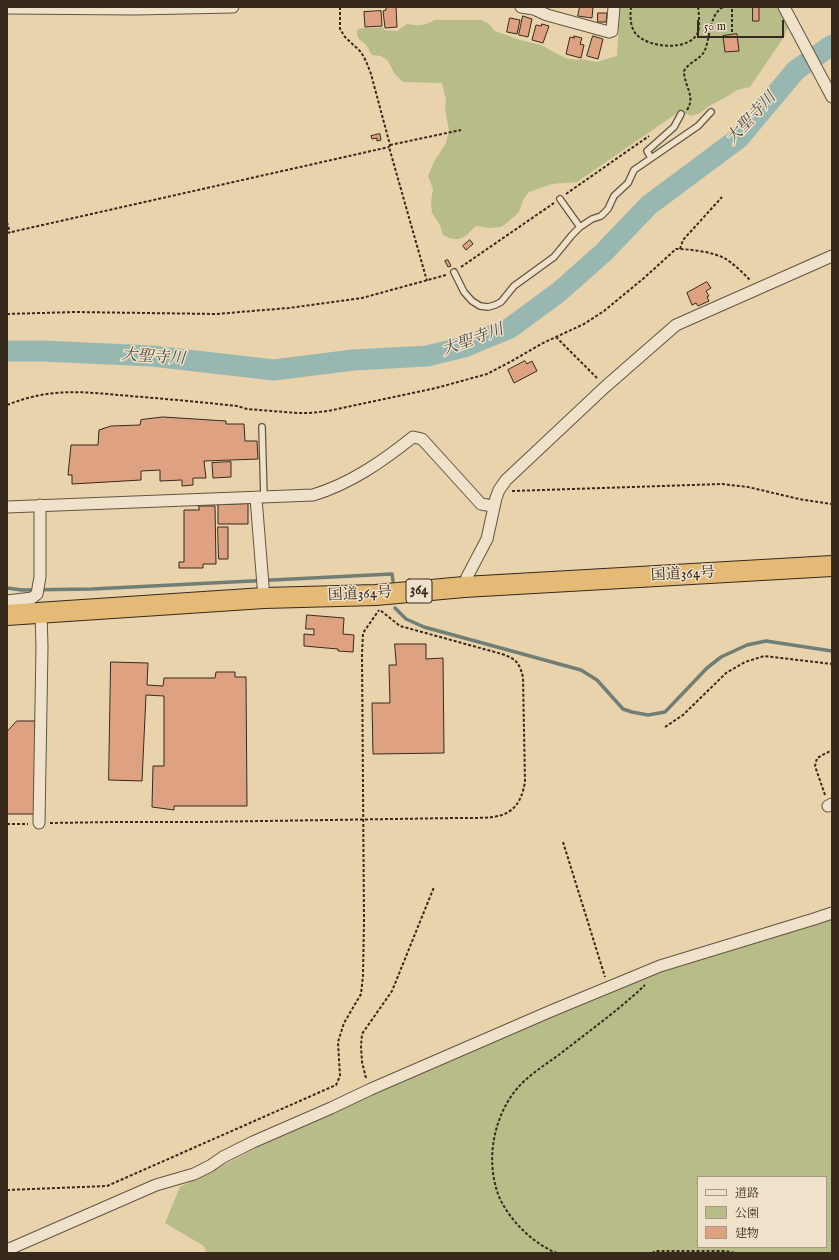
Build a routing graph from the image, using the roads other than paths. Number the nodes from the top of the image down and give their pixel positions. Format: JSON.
{"nodes":[{"id":1,"x":233,"y":7,"type":"edge"},
{"id":2,"x":521,"y":7,"type":"edge"},
{"id":3,"x":614,"y":7,"type":"edge"},
{"id":4,"x":784,"y":7,"type":"edge"},
{"id":5,"x":7,"y":8,"type":"edge"},
{"id":6,"x":534,"y":8,"type":"edge"},
{"id":7,"x":832,"y":97,"type":"edge"},
{"id":8,"x":711,"y":112,"type":"dead end"},
{"id":9,"x":681,"y":114,"type":"road end"},
{"id":10,"x":651,"y":158,"type":"junction"},
{"id":11,"x":560,"y":199,"type":"road end"},
{"id":12,"x":580,"y":227,"type":"junction"},
{"id":13,"x":832,"y":256,"type":"edge"},
{"id":14,"x":454,"y":272,"type":"road end"},
{"id":15,"x":262,"y":427,"type":"dead end"},
{"id":16,"x":260,"y":498,"type":"junction"},
{"id":17,"x":40,"y":505,"type":"junction"},
{"id":18,"x":493,"y":506,"type":"junction"},
{"id":19,"x":7,"y":507,"type":"edge"},
{"id":20,"x":832,"y":566,"type":"edge"},
{"id":21,"x":464,"y":587,"type":"junction"},
{"id":22,"x":264,"y":598,"type":"junction"},
{"id":23,"x":7,"y":601,"type":"edge"},
{"id":24,"x":41,"y":612,"type":"junction"},
{"id":25,"x":7,"y":616,"type":"edge"},
{"id":26,"x":40,"y":823,"type":"road end"},
{"id":27,"x":832,"y":913,"type":"edge"},
{"id":28,"x":7,"y":1250,"type":"edge"}],
"edges":[{"from":1,"to":5,"type":"street"},
{"from":2,"to":6,"type":"street"},
{"from":3,"to":6,"type":"street"},
{"from":4,"to":7,"type":"street"},
{"from":8,"to":10,"type":"lane"},
{"from":9,"to":10,"type":"lane"},
{"from":10,"to":12,"type":"lane"},
{"from":11,"to":12,"type":"lane"},
{"from":12,"to":14,"type":"lane"},
{"from":13,"to":18,"type":"street"},
{"from":15,"to":16,"type":"lane"},
{"from":16,"to":17,"type":"street"},
{"from":16,"to":18,"type":"street"},
{"from":16,"to":22,"type":"street"},
{"from":17,"to":19,"type":"street"},
{"from":17,"to":23,"type":"street"},
{"from":18,"to":21,"type":"street"},
{"from":20,"to":21,"type":"highway","name":"国道364号","number":"364"},
{"from":21,"to":22,"type":"highway","name":"国道364号","number":"364"},
{"from":22,"to":24,"type":"highway","name":"国道364号","number":"364"},
{"from":24,"to":25,"type":"highway","name":"国道364号","number":"364"},
{"from":24,"to":26,"type":"street"},
{"from":27,"to":28,"type":"street"}]}
